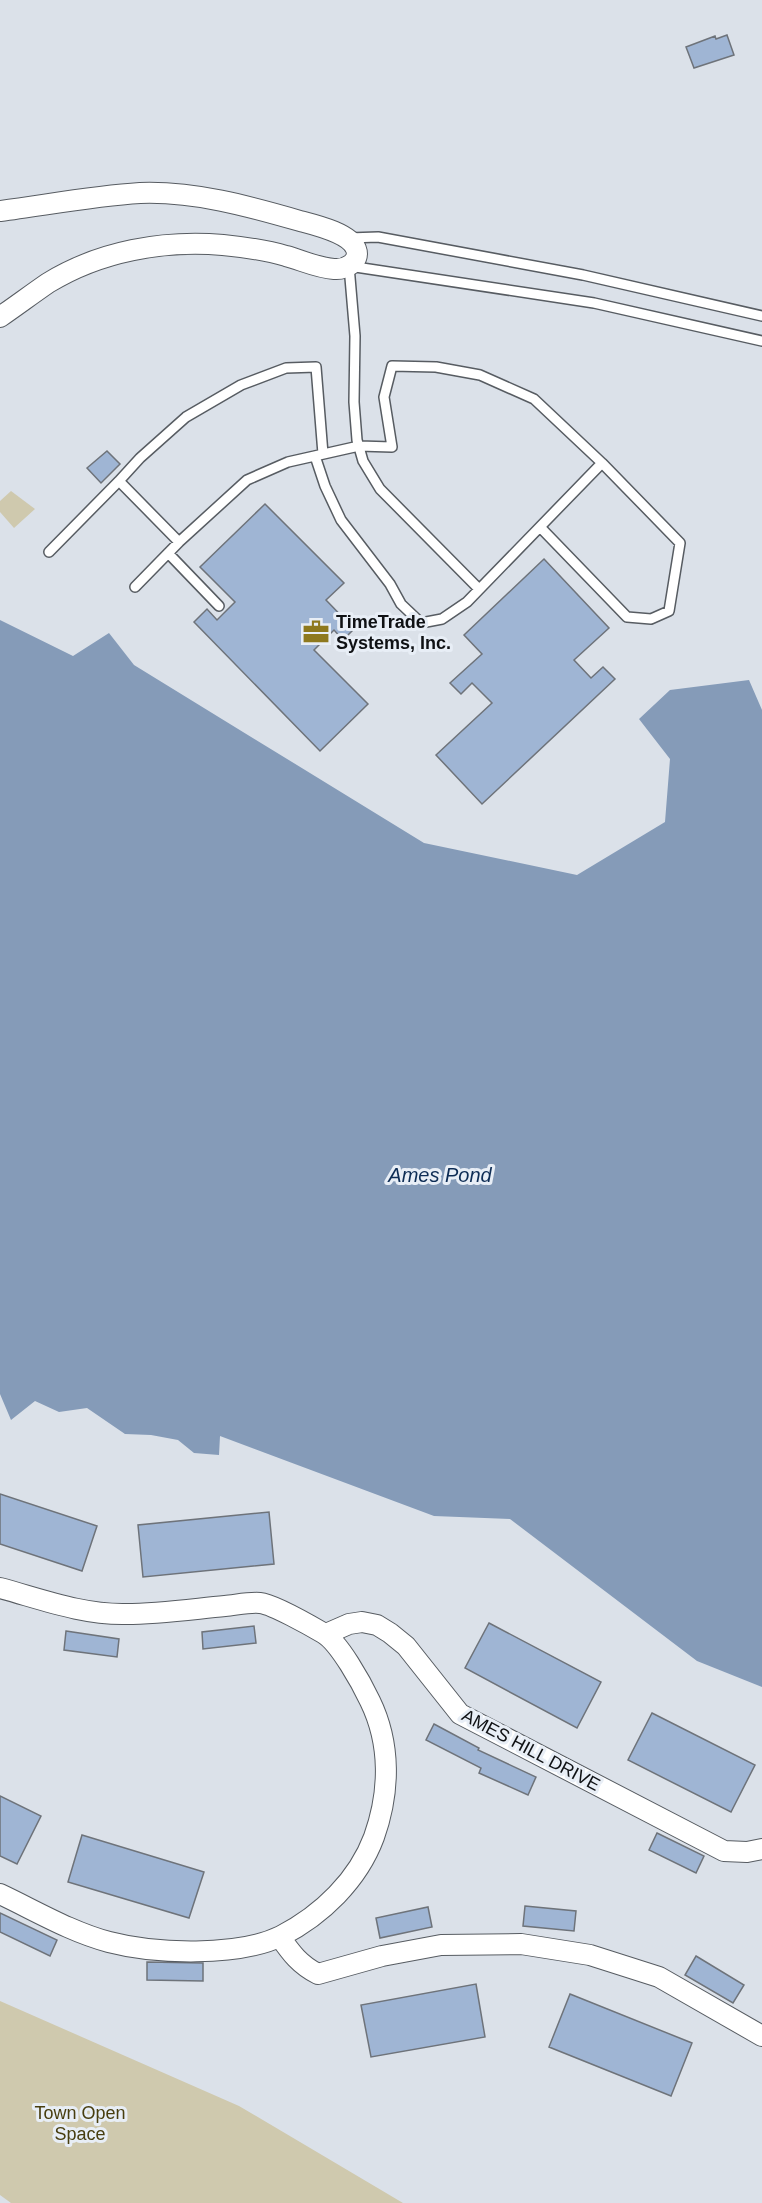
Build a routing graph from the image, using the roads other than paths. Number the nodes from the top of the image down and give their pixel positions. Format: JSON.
{"nodes":[{"id":1,"x":0,"y":211,"type":"edge"},
{"id":2,"x":346,"y":239,"type":"junction"},
{"id":3,"x":349,"y":266,"type":"junction"},
{"id":4,"x":762,"y":316,"type":"edge"},
{"id":5,"x":0,"y":317,"type":"edge"},
{"id":6,"x":762,"y":341,"type":"edge"},
{"id":7,"x":359,"y":446,"type":"junction"},
{"id":8,"x":319,"y":455,"type":"junction"},
{"id":9,"x":602,"y":464,"type":"junction"},
{"id":10,"x":119,"y":481,"type":"junction"},
{"id":11,"x":540,"y":527,"type":"junction"},
{"id":12,"x":179,"y":542,"type":"junction"},
{"id":13,"x":49,"y":552,"type":"dead end"},
{"id":14,"x":168,"y":553,"type":"junction"},
{"id":15,"x":135,"y":587,"type":"dead end"},
{"id":16,"x":479,"y":589,"type":"junction"},
{"id":17,"x":219,"y":606,"type":"dead end"},
{"id":18,"x":0,"y":1588,"type":"edge"},
{"id":19,"x":326,"y":1634,"type":"junction"},
{"id":20,"x":762,"y":1849,"type":"edge"},
{"id":21,"x":0,"y":1894,"type":"edge"},
{"id":22,"x":280,"y":1937,"type":"junction"},
{"id":23,"x":762,"y":2036,"type":"edge"}],
"edges":[{"from":1,"to":2,"type":"street"},
{"from":2,"to":3,"type":"street"},
{"from":2,"to":4,"type":"lane"},
{"from":3,"to":5,"type":"street"},
{"from":3,"to":6,"type":"lane"},
{"from":3,"to":7,"type":"lane"},
{"from":7,"to":8,"type":"lane"},
{"from":7,"to":9,"type":"lane"},
{"from":7,"to":16,"type":"lane"},
{"from":8,"to":10,"type":"lane"},
{"from":8,"to":12,"type":"lane"},
{"from":8,"to":16,"type":"lane"},
{"from":9,"to":11,"type":"lane"},
{"from":9,"to":11,"type":"lane"},
{"from":10,"to":12,"type":"lane"},
{"from":10,"to":13,"type":"lane"},
{"from":11,"to":16,"type":"lane"},
{"from":12,"to":14,"type":"lane"},
{"from":14,"to":15,"type":"lane"},
{"from":14,"to":17,"type":"lane"},
{"from":18,"to":19,"type":"street"},
{"from":19,"to":20,"type":"street","name":"AMES HILL DRIVE"},
{"from":19,"to":22,"type":"street"},
{"from":21,"to":22,"type":"street"},
{"from":22,"to":23,"type":"street"}]}
